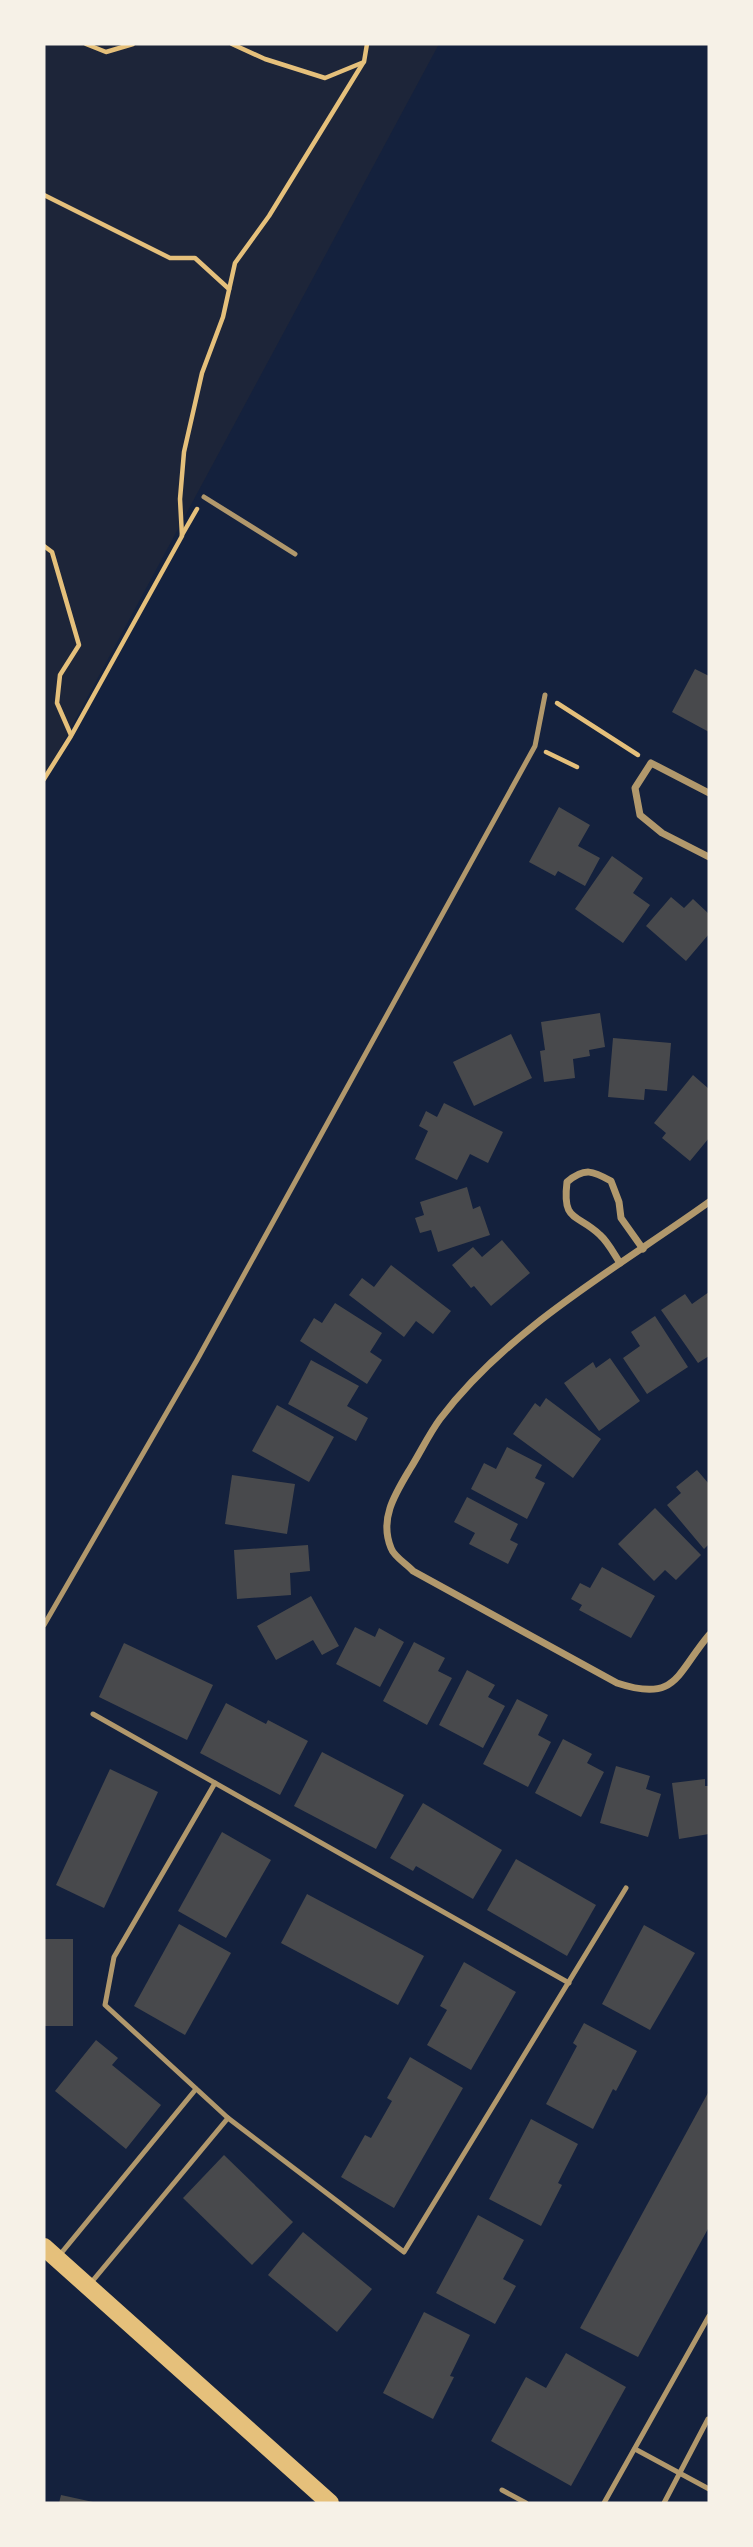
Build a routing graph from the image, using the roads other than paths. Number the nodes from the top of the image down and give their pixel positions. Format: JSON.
{"nodes":[{"id":1,"x":204,"y":497,"type":"road end"},
{"id":2,"x":295,"y":554,"type":"dead end"},
{"id":3,"x":545,"y":695,"type":"road end"},
{"id":4,"x":709,"y":793,"type":"edge"},
{"id":5,"x":709,"y":857,"type":"edge"},
{"id":6,"x":709,"y":1202,"type":"edge"},
{"id":7,"x":643,"y":1249,"type":"junction"},
{"id":8,"x":620,"y":1263,"type":"junction"},
{"id":9,"x":44,"y":1625,"type":"edge"},
{"id":10,"x":709,"y":1635,"type":"edge"},
{"id":11,"x":93,"y":1714,"type":"dead end"},
{"id":12,"x":215,"y":1783,"type":"junction"},
{"id":13,"x":626,"y":1888,"type":"dead end"},
{"id":14,"x":569,"y":1983,"type":"junction"},
{"id":15,"x":196,"y":2089,"type":"junction"},
{"id":16,"x":228,"y":2119,"type":"junction"},
{"id":17,"x":50,"y":2253,"type":"edge"},
{"id":18,"x":88,"y":2287,"type":"junction"},
{"id":19,"x":709,"y":2316,"type":"edge"},
{"id":20,"x":708,"y":2419,"type":"edge"},
{"id":21,"x":635,"y":2449,"type":"junction"},
{"id":22,"x":680,"y":2472,"type":"junction"},
{"id":23,"x":709,"y":2489,"type":"edge"},
{"id":24,"x":502,"y":2490,"type":"dead end"},
{"id":25,"x":330,"y":2503,"type":"edge"},
{"id":26,"x":526,"y":2503,"type":"edge"},
{"id":27,"x":604,"y":2503,"type":"edge"},
{"id":28,"x":664,"y":2503,"type":"edge"}],
"edges":[{"from":1,"to":2,"type":"lane"},
{"from":3,"to":9,"type":"lane"},
{"from":4,"to":5,"type":"street"},
{"from":6,"to":7,"type":"street"},
{"from":7,"to":8,"type":"street"},
{"from":7,"to":8,"type":"street"},
{"from":8,"to":10,"type":"street"},
{"from":11,"to":12,"type":"lane"},
{"from":12,"to":14,"type":"lane"},
{"from":12,"to":15,"type":"lane"},
{"from":13,"to":14,"type":"lane"},
{"from":14,"to":16,"type":"lane"},
{"from":15,"to":16,"type":"lane"},
{"from":15,"to":17,"type":"lane"},
{"from":16,"to":18,"type":"lane"},
{"from":17,"to":18,"type":"main road"},
{"from":18,"to":25,"type":"main road"},
{"from":19,"to":21,"type":"lane"},
{"from":20,"to":22,"type":"lane"},
{"from":21,"to":22,"type":"lane"},
{"from":21,"to":27,"type":"lane"},
{"from":22,"to":23,"type":"lane"},
{"from":22,"to":28,"type":"lane"},
{"from":24,"to":26,"type":"lane"}]}
